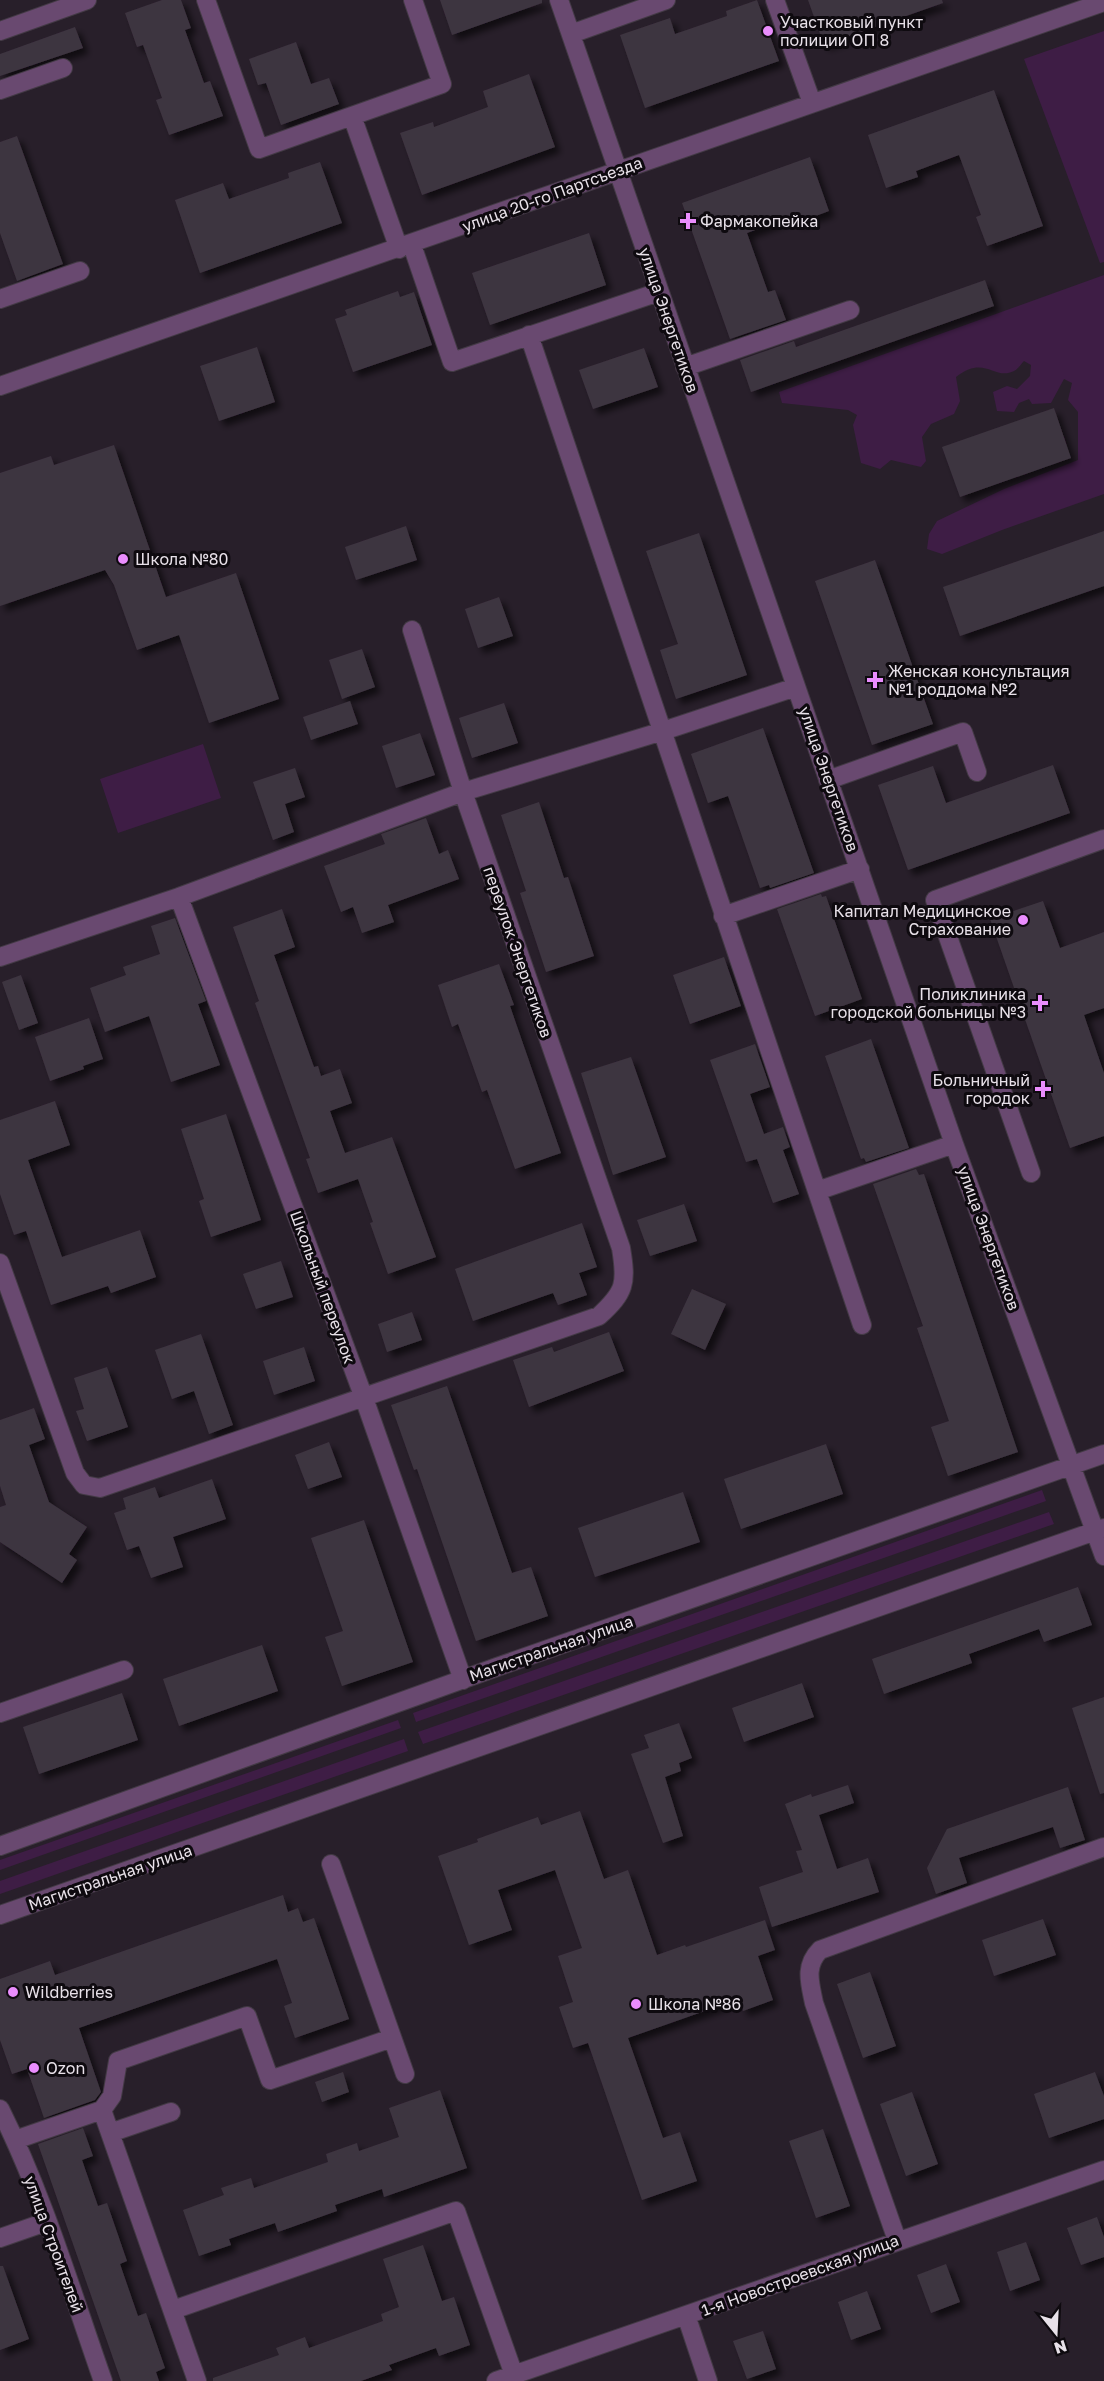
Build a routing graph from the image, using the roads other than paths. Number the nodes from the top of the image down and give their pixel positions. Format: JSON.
{"nodes":[{"id":1,"x":87,"y":0,"type":"edge"},
{"id":2,"x":207,"y":0,"type":"edge"},
{"id":3,"x":413,"y":0,"type":"edge"},
{"id":4,"x":559,"y":0,"type":"edge"},
{"id":5,"x":666,"y":0,"type":"edge"},
{"id":6,"x":776,"y":0,"type":"edge"},
{"id":7,"x":1104,"y":2,"type":"edge"},
{"id":8,"x":0,"y":31,"type":"edge"},
{"id":9,"x":571,"y":34,"type":"junction"},
{"id":10,"x":63,"y":68,"type":"dead end"},
{"id":11,"x":0,"y":90,"type":"edge"},
{"id":12,"x":812,"y":104,"type":"junction"},
{"id":13,"x":352,"y":116,"type":"junction"},
{"id":14,"x":619,"y":170,"type":"junction"},
{"id":15,"x":406,"y":247,"type":"junction"},
{"id":16,"x":80,"y":271,"type":"dead end"},
{"id":17,"x":659,"y":292,"type":"junction"},
{"id":18,"x":0,"y":299,"type":"edge"},
{"id":19,"x":850,"y":310,"type":"dead end"},
{"id":20,"x":529,"y":335,"type":"junction"},
{"id":21,"x":685,"y":367,"type":"junction"},
{"id":22,"x":0,"y":386,"type":"edge"},
{"id":23,"x":411,"y":630,"type":"dead end"},
{"id":24,"x":796,"y":687,"type":"junction"},
{"id":25,"x":663,"y":731,"type":"junction"},
{"id":26,"x":977,"y":772,"type":"dead end"},
{"id":27,"x":828,"y":780,"type":"junction"},
{"id":28,"x":463,"y":792,"type":"junction"},
{"id":29,"x":1104,"y":839,"type":"edge"},
{"id":30,"x":860,"y":869,"type":"junction"},
{"id":31,"x":179,"y":897,"type":"junction"},
{"id":32,"x":723,"y":916,"type":"junction"},
{"id":33,"x":0,"y":957,"type":"edge"},
{"id":34,"x":954,"y":1144,"type":"junction"},
{"id":35,"x":1031,"y":1173,"type":"dead end"},
{"id":36,"x":817,"y":1191,"type":"junction"},
{"id":37,"x":0,"y":1263,"type":"edge"},
{"id":38,"x":862,"y":1325,"type":"dead end"},
{"id":39,"x":364,"y":1398,"type":"junction"},
{"id":40,"x":1104,"y":1454,"type":"edge"},
{"id":41,"x":1072,"y":1466,"type":"junction"},
{"id":42,"x":1100,"y":1530,"type":"edge"},
{"id":43,"x":1104,"y":1556,"type":"edge"},
{"id":44,"x":124,"y":1670,"type":"dead end"},
{"id":45,"x":463,"y":1680,"type":"junction"},
{"id":46,"x":0,"y":1713,"type":"edge"},
{"id":47,"x":0,"y":1846,"type":"edge"},
{"id":48,"x":1104,"y":1847,"type":"edge"},
{"id":49,"x":331,"y":1864,"type":"dead end"},
{"id":50,"x":0,"y":1915,"type":"edge"},
{"id":51,"x":392,"y":2038,"type":"junction"},
{"id":52,"x":405,"y":2074,"type":"dead end"},
{"id":53,"x":0,"y":2109,"type":"edge"},
{"id":54,"x":102,"y":2110,"type":"junction"},
{"id":55,"x":171,"y":2112,"type":"dead end"},
{"id":56,"x":110,"y":2133,"type":"junction"},
{"id":57,"x":15,"y":2140,"type":"junction"},
{"id":58,"x":1104,"y":2170,"type":"edge"},
{"id":59,"x":46,"y":2222,"type":"junction"},
{"id":60,"x":0,"y":2238,"type":"edge"},
{"id":61,"x":897,"y":2240,"type":"junction"},
{"id":62,"x":172,"y":2310,"type":"junction"},
{"id":63,"x":686,"y":2315,"type":"junction"},
{"id":64,"x":513,"y":2375,"type":"junction"},
{"id":65,"x":103,"y":2381,"type":"edge"},
{"id":66,"x":198,"y":2381,"type":"edge"},
{"id":67,"x":496,"y":2381,"type":"edge"},
{"id":68,"x":708,"y":2381,"type":"edge"}],
"edges":[{"from":1,"to":8,"type":"street"},
{"from":2,"to":13,"type":"street"},
{"from":3,"to":13,"type":"street"},
{"from":4,"to":9,"type":"street","name":"улица Энергетиков"},
{"from":5,"to":9,"type":"street"},
{"from":6,"to":12,"type":"street"},
{"from":7,"to":12,"type":"street","name":"улица 20-го Партсъезда"},
{"from":9,"to":14,"type":"street","name":"улица Энергетиков"},
{"from":10,"to":11,"type":"street"},
{"from":12,"to":14,"type":"street","name":"улица 20-го Партсъезда"},
{"from":13,"to":15,"type":"street"},
{"from":14,"to":15,"type":"street","name":"улица 20-го Партсъезда"},
{"from":14,"to":17,"type":"street","name":"улица Энергетиков"},
{"from":15,"to":20,"type":"street"},
{"from":15,"to":22,"type":"street","name":"улица 20-го Партсъезда"},
{"from":16,"to":18,"type":"street"},
{"from":17,"to":20,"type":"street"},
{"from":17,"to":21,"type":"street","name":"улица Энергетиков"},
{"from":19,"to":21,"type":"street"},
{"from":20,"to":25,"type":"street"},
{"from":21,"to":24,"type":"street","name":"улица Энергетиков"},
{"from":23,"to":28,"type":"street","name":"переулок Энергетиков"},
{"from":24,"to":25,"type":"street"},
{"from":24,"to":27,"type":"street","name":"улица Энергетиков"},
{"from":25,"to":28,"type":"street"},
{"from":25,"to":32,"type":"street"},
{"from":26,"to":27,"type":"street"},
{"from":27,"to":30,"type":"street","name":"улица Энергетиков"},
{"from":28,"to":31,"type":"street"},
{"from":28,"to":39,"type":"street","name":"переулок Энергетиков"},
{"from":29,"to":35,"type":"street"},
{"from":30,"to":32,"type":"street"},
{"from":30,"to":34,"type":"street","name":"улица Энергетиков"},
{"from":31,"to":33,"type":"street"},
{"from":31,"to":39,"type":"street","name":"Школьный переулок"},
{"from":32,"to":36,"type":"street"},
{"from":34,"to":36,"type":"street"},
{"from":34,"to":41,"type":"street","name":"улица Энергетиков"},
{"from":36,"to":38,"type":"street"},
{"from":37,"to":39,"type":"street"},
{"from":39,"to":45,"type":"street","name":"Школьный переулок"},
{"from":40,"to":41,"type":"street","name":"Магистральная улица"},
{"from":41,"to":42,"type":"street","name":"улица Энергетиков"},
{"from":41,"to":45,"type":"street","name":"Магистральная улица"},
{"from":42,"to":43,"type":"street","name":"улица Энергетиков"},
{"from":42,"to":50,"type":"street","name":"Магистральная улица"},
{"from":44,"to":46,"type":"street"},
{"from":45,"to":47,"type":"street","name":"Магистральная улица"},
{"from":48,"to":61,"type":"street"},
{"from":49,"to":51,"type":"street"},
{"from":51,"to":52,"type":"street"},
{"from":51,"to":54,"type":"street"},
{"from":53,"to":57,"type":"street","name":"улица Строителей"},
{"from":54,"to":56,"type":"street"},
{"from":54,"to":57,"type":"street"},
{"from":55,"to":56,"type":"street"},
{"from":56,"to":62,"type":"street"},
{"from":57,"to":59,"type":"street","name":"улица Строителей"},
{"from":58,"to":61,"type":"street","name":"1-я Новостроевская улица"},
{"from":59,"to":60,"type":"street"},
{"from":59,"to":65,"type":"street","name":"улица Строителей"},
{"from":61,"to":63,"type":"street","name":"1-я Новостроевская улица"},
{"from":62,"to":64,"type":"street"},
{"from":62,"to":66,"type":"street"},
{"from":63,"to":64,"type":"street","name":"1-я Новостроевская улица"},
{"from":63,"to":68,"type":"street"},
{"from":64,"to":67,"type":"street","name":"1-я Новостроевская улица"}]}
